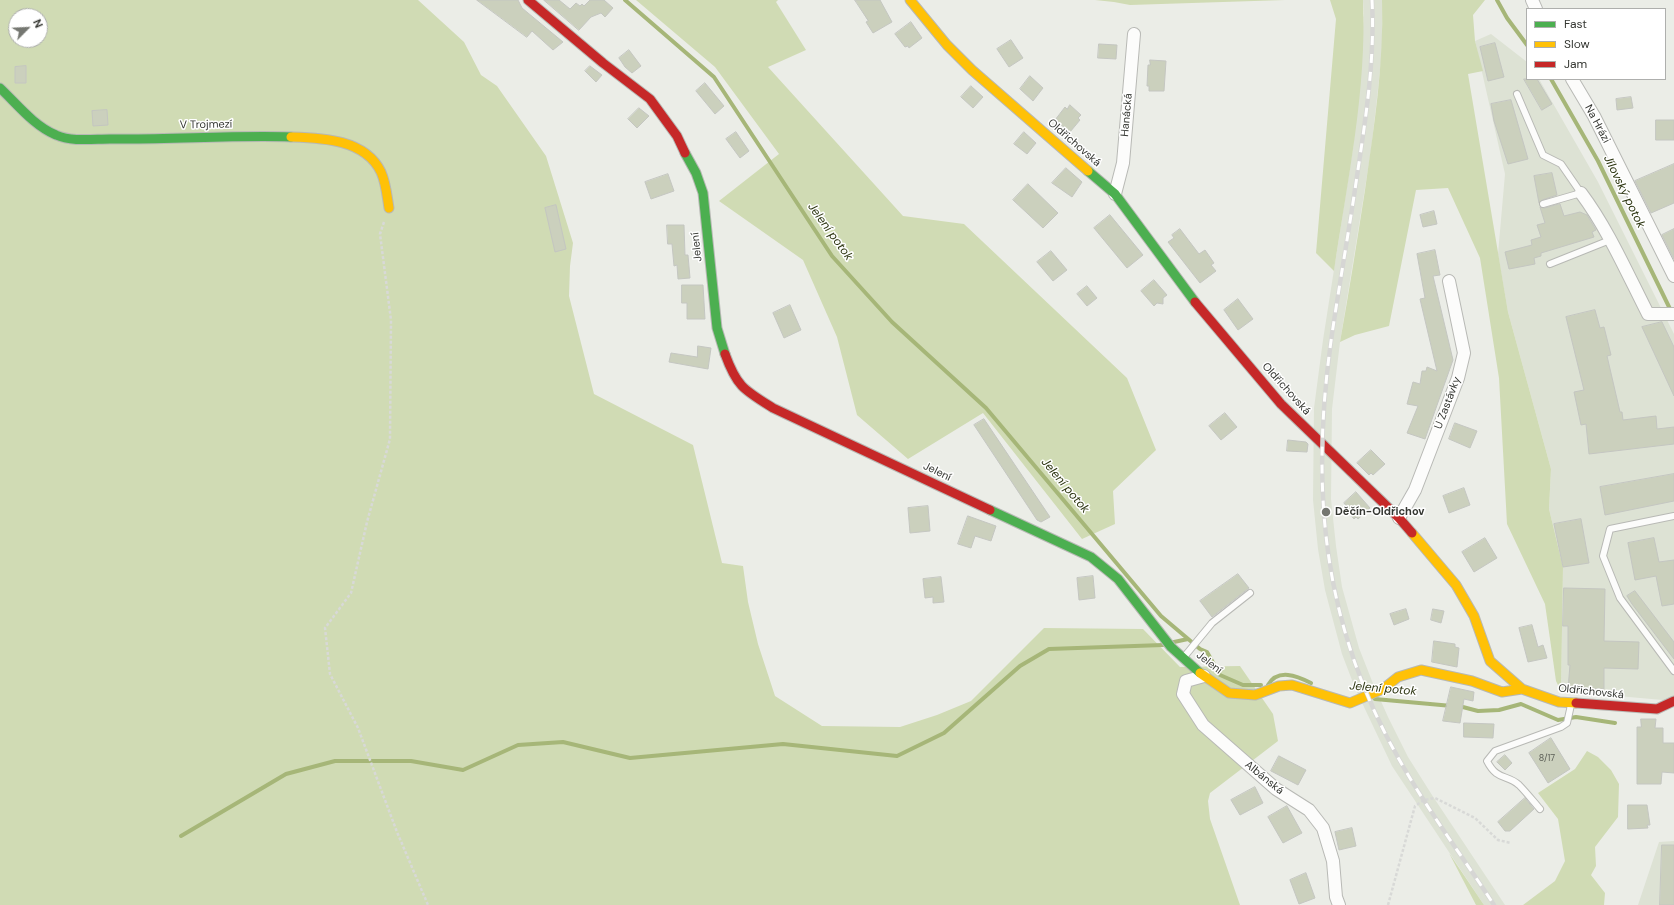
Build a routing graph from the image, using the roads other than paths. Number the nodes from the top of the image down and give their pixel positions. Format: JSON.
{"nodes":[{"id":1,"x":528,"y":0,"type":"edge"},
{"id":2,"x":910,"y":0,"type":"edge"},
{"id":3,"x":1134,"y":34,"type":"dead end"},
{"id":4,"x":1573,"y":80,"type":"edge"},
{"id":5,"x":0,"y":88,"type":"edge"},
{"id":6,"x":1517,"y":94,"type":"dead end"},
{"id":7,"x":1581,"y":192,"type":"junction"},
{"id":8,"x":1114,"y":194,"type":"junction"},
{"id":9,"x":1543,"y":204,"type":"dead end"},
{"id":10,"x":389,"y":208,"type":"road end"},
{"id":11,"x":1610,"y":240,"type":"junction"},
{"id":12,"x":1550,"y":264,"type":"dead end"},
{"id":13,"x":1674,"y":276,"type":"edge"},
{"id":14,"x":1449,"y":281,"type":"dead end"},
{"id":15,"x":1668,"y":314,"type":"edge"},
{"id":16,"x":1674,"y":516,"type":"edge"},
{"id":17,"x":1398,"y":518,"type":"junction"},
{"id":18,"x":1250,"y":593,"type":"dead end"},
{"id":19,"x":1183,"y":657,"type":"junction"},
{"id":20,"x":1674,"y":671,"type":"edge"},
{"id":21,"x":1204,"y":676,"type":"junction"},
{"id":22,"x":1522,"y":689,"type":"junction"},
{"id":23,"x":1674,"y":701,"type":"edge"},
{"id":24,"x":1571,"y":703,"type":"junction"},
{"id":25,"x":1540,"y":809,"type":"dead end"},
{"id":26,"x":1338,"y":901,"type":"edge"}],
"edges":[{"from":1,"to":19,"type":"street","name":"Jelení"},
{"from":2,"to":8,"type":"street","name":"Oldřichovská"},
{"from":3,"to":8,"type":"street","name":"Hanácká"},
{"from":4,"to":13,"type":"street","name":"Na Hrázi"},
{"from":5,"to":10,"type":"street","name":"V Trojmezí"},
{"from":6,"to":7,"type":"lane"},
{"from":7,"to":9,"type":"lane"},
{"from":7,"to":11,"type":"street"},
{"from":8,"to":17,"type":"street","name":"Oldřichovská"},
{"from":11,"to":12,"type":"lane"},
{"from":11,"to":15,"type":"street"},
{"from":14,"to":17,"type":"street","name":"U Zastávky"},
{"from":16,"to":20,"type":"lane"},
{"from":17,"to":22,"type":"street","name":"Oldřichovská"},
{"from":18,"to":19,"type":"lane"},
{"from":19,"to":21,"type":"street","name":"Jelení"},
{"from":21,"to":22,"type":"street","name":"Jelení"},
{"from":21,"to":26,"type":"street","name":"Albánská"},
{"from":22,"to":24,"type":"street","name":"Oldřichovská"},
{"from":23,"to":24,"type":"street","name":"Oldřichovská"},
{"from":24,"to":25,"type":"lane"}]}
